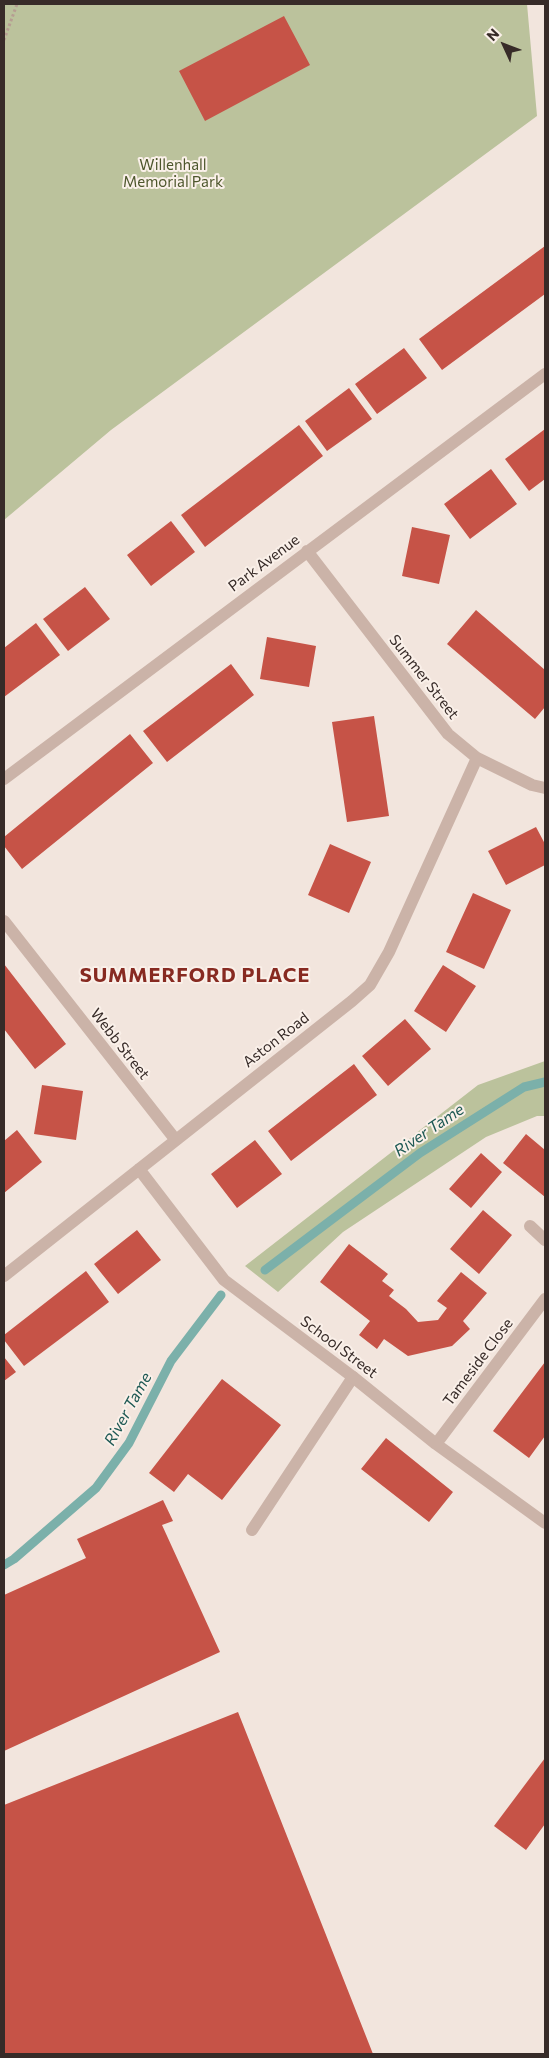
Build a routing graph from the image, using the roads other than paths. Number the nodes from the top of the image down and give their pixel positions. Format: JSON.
{"nodes":[{"id":1,"x":545,"y":374,"type":"edge"},
{"id":2,"x":306,"y":551,"type":"junction"},
{"id":3,"x":477,"y":758,"type":"junction"},
{"id":4,"x":4,"y":780,"type":"edge"},
{"id":5,"x":545,"y":788,"type":"edge"},
{"id":6,"x":4,"y":921,"type":"edge"},
{"id":7,"x":175,"y":1139,"type":"junction"},
{"id":8,"x":139,"y":1169,"type":"junction"},
{"id":9,"x":530,"y":1226,"type":"dead end"},
{"id":10,"x":545,"y":1240,"type":"edge"},
{"id":11,"x":4,"y":1276,"type":"edge"},
{"id":12,"x":545,"y":1299,"type":"edge"},
{"id":13,"x":353,"y":1377,"type":"junction"},
{"id":14,"x":436,"y":1444,"type":"junction"},
{"id":15,"x":545,"y":1523,"type":"edge"},
{"id":16,"x":252,"y":1530,"type":"dead end"}],
"edges":[{"from":1,"to":2,"type":"street","name":"Park Avenue"},
{"from":2,"to":3,"type":"street","name":"Summer Street"},
{"from":2,"to":4,"type":"street","name":"Park Avenue"},
{"from":3,"to":5,"type":"street","name":"Summer Street"},
{"from":3,"to":7,"type":"street","name":"Aston Road"},
{"from":6,"to":7,"type":"street","name":"Webb Street"},
{"from":7,"to":8,"type":"street","name":"Aston Road"},
{"from":8,"to":11,"type":"street","name":"Aston Road"},
{"from":8,"to":13,"type":"street","name":"School Street"},
{"from":9,"to":10,"type":"street"},
{"from":12,"to":14,"type":"street","name":"Tameside Close"},
{"from":13,"to":14,"type":"street","name":"School Street"},
{"from":13,"to":16,"type":"street"},
{"from":14,"to":15,"type":"street","name":"School Street"}]}
